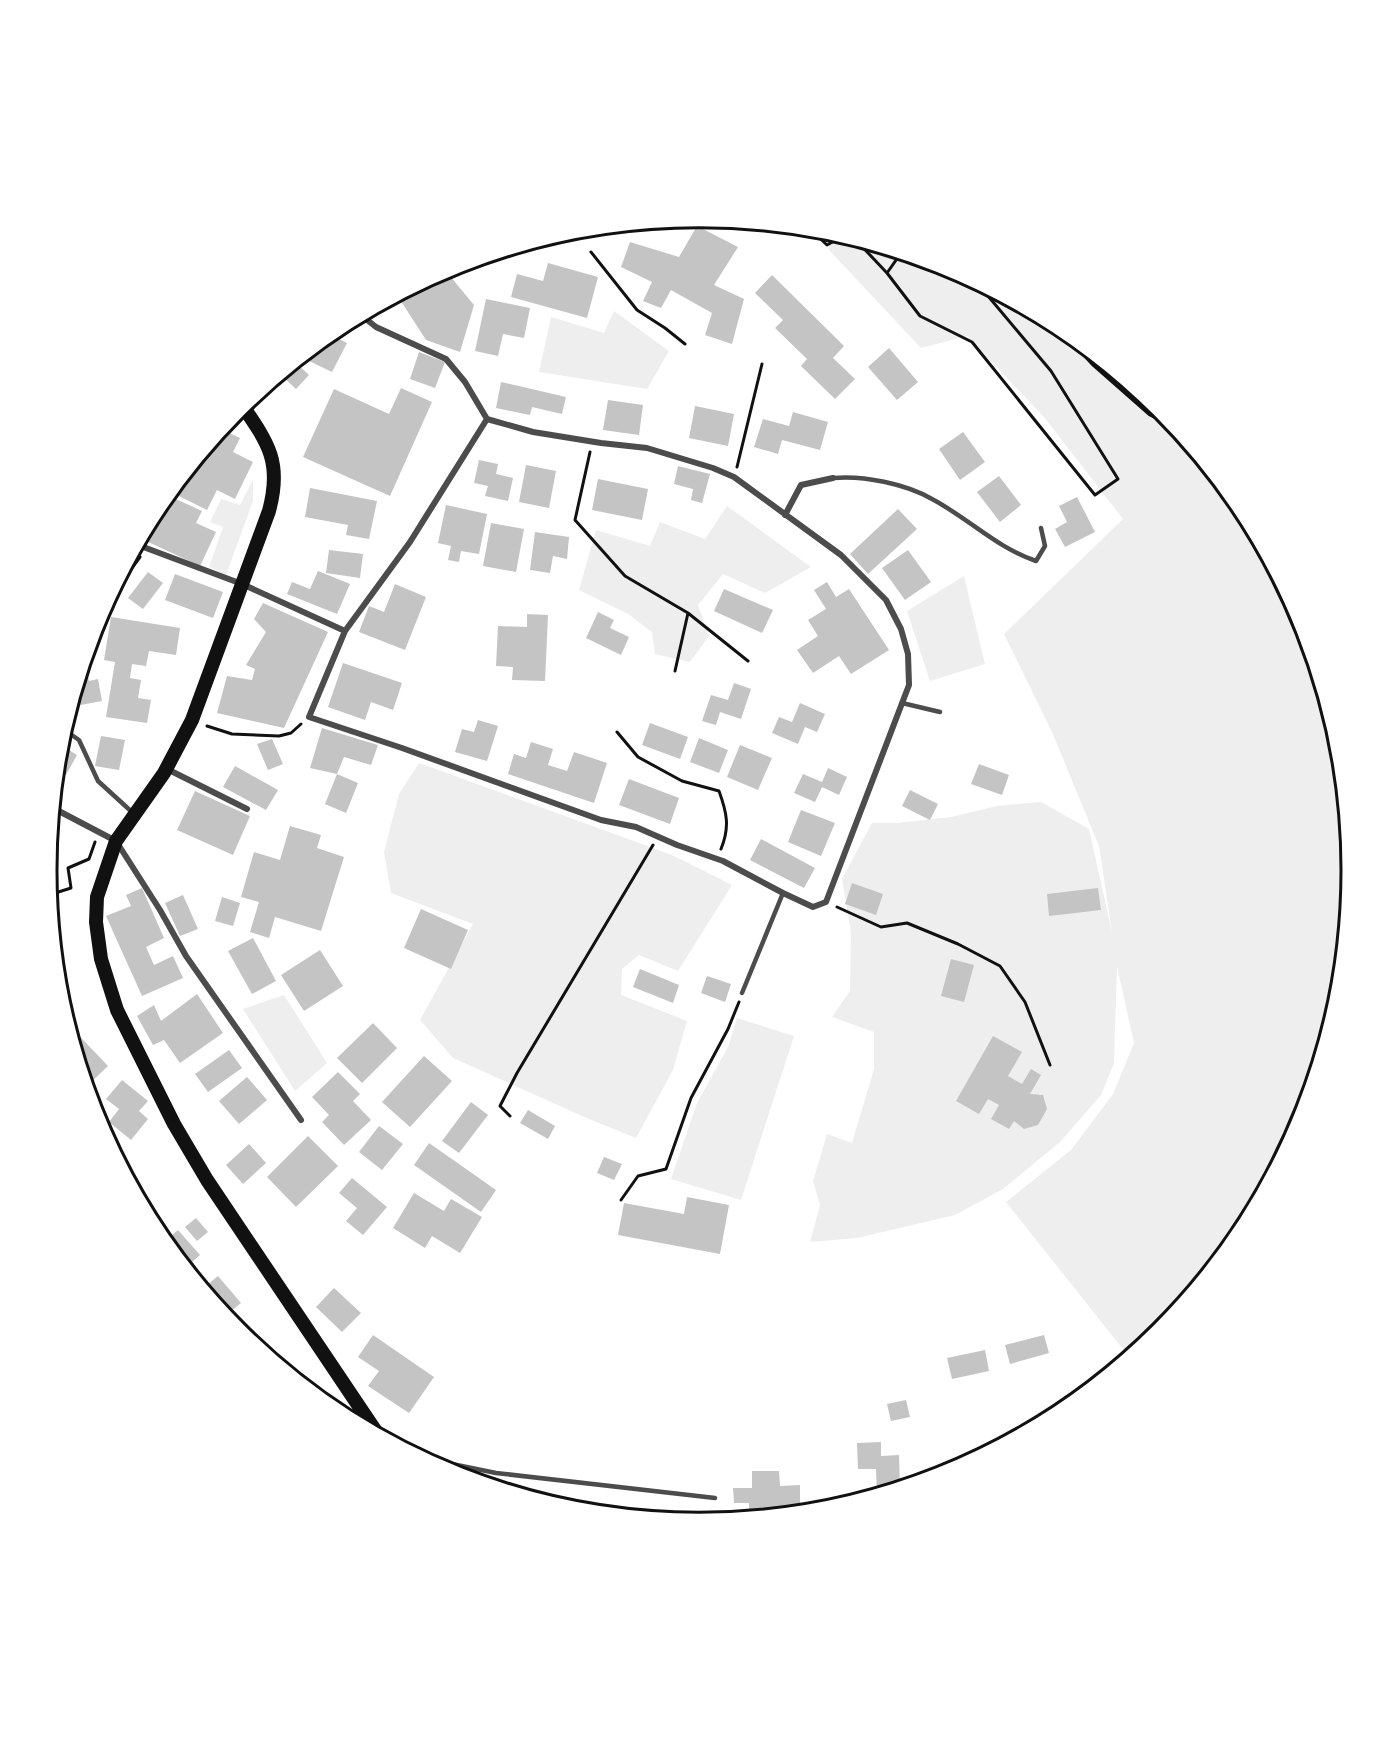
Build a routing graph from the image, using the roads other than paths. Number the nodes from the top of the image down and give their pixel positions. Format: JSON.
{"nodes":[{"id":1,"x":368,"y":320,"type":"edge"},
{"id":2,"x":248,"y":414,"type":"edge"},
{"id":3,"x":487,"y":419,"type":"junction"},
{"id":4,"x":833,"y":478,"type":"joint"},
{"id":5,"x":785,"y":515,"type":"junction"},
{"id":6,"x":1041,"y":528,"type":"dead end"},
{"id":7,"x":144,"y":547,"type":"edge"},
{"id":8,"x":242,"y":584,"type":"junction"},
{"id":9,"x":345,"y":631,"type":"junction"},
{"id":10,"x":902,"y":704,"type":"junction"},
{"id":11,"x":940,"y":712,"type":"dead end"},
{"id":12,"x":71,"y":735,"type":"edge"},
{"id":13,"x":166,"y":768,"type":"junction"},
{"id":14,"x":247,"y":810,"type":"dead end"},
{"id":15,"x":59,"y":813,"type":"edge"},
{"id":16,"x":134,"y":814,"type":"junction"},
{"id":17,"x":116,"y":841,"type":"junction"},
{"id":18,"x":783,"y":893,"type":"junction"},
{"id":19,"x":742,"y":993,"type":"road end"},
{"id":20,"x":301,"y":1120,"type":"dead end"},
{"id":21,"x":369,"y":1422,"type":"edge"},
{"id":22,"x":456,"y":1465,"type":"edge"},
{"id":23,"x":716,"y":1498,"type":"dead end"}],
"edges":[{"from":1,"to":3,"type":"street"},
{"from":2,"to":8,"type":"main road"},
{"from":3,"to":5,"type":"street"},
{"from":3,"to":9,"type":"street"},
{"from":4,"to":5,"type":"street"},
{"from":4,"to":6,"type":"lane"},
{"from":5,"to":10,"type":"street"},
{"from":7,"to":8,"type":"street"},
{"from":8,"to":9,"type":"street"},
{"from":8,"to":13,"type":"main road"},
{"from":9,"to":18,"type":"street"},
{"from":10,"to":11,"type":"lane"},
{"from":10,"to":18,"type":"street"},
{"from":12,"to":16,"type":"lane"},
{"from":13,"to":14,"type":"street"},
{"from":13,"to":16,"type":"main road"},
{"from":15,"to":17,"type":"street"},
{"from":16,"to":17,"type":"main road"},
{"from":17,"to":20,"type":"street"},
{"from":17,"to":21,"type":"main road"},
{"from":18,"to":19,"type":"lane"},
{"from":22,"to":23,"type":"lane"}]}
